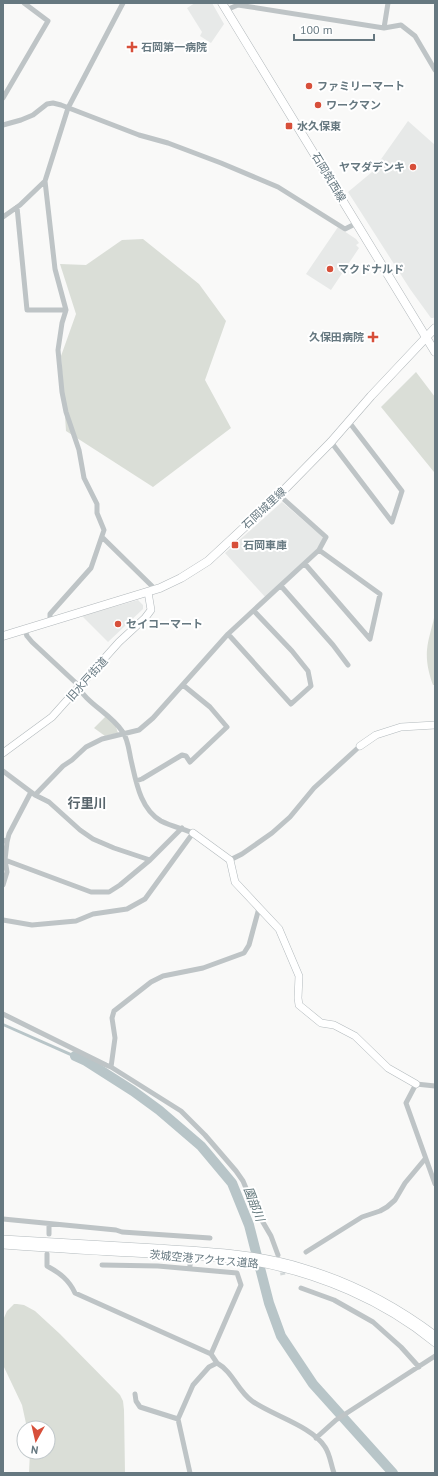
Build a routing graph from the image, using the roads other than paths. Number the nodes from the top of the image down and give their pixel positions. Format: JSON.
{"nodes":[{"id":1,"x":24,"y":3,"type":"edge"},
{"id":2,"x":123,"y":3,"type":"edge"},
{"id":3,"x":388,"y":3,"type":"edge"},
{"id":4,"x":224,"y":6,"type":"edge"},
{"id":5,"x":384,"y":28,"type":"junction"},
{"id":6,"x":435,"y":70,"type":"edge"},
{"id":7,"x":3,"y":98,"type":"edge"},
{"id":8,"x":68,"y":108,"type":"junction"},
{"id":9,"x":3,"y":124,"type":"edge"},
{"id":10,"x":45,"y":181,"type":"junction"},
{"id":11,"x":17,"y":207,"type":"junction"},
{"id":12,"x":3,"y":216,"type":"edge"},
{"id":13,"x":357,"y":223,"type":"junction"},
{"id":14,"x":66,"y":310,"type":"junction"},
{"id":15,"x":435,"y":328,"type":"edge"},
{"id":16,"x":426,"y":336,"type":"junction"},
{"id":17,"x":435,"y":352,"type":"edge"},
{"id":18,"x":349,"y":422,"type":"junction"},
{"id":19,"x":331,"y":442,"type":"junction"},
{"id":20,"x":279,"y":495,"type":"junction"},
{"id":21,"x":102,"y":537,"type":"junction"},
{"id":22,"x":319,"y":550,"type":"junction"},
{"id":23,"x":305,"y":564,"type":"junction"},
{"id":24,"x":281,"y":586,"type":"junction"},
{"id":25,"x":151,"y":591,"type":"junction"},
{"id":26,"x":254,"y":611,"type":"junction"},
{"id":27,"x":50,"y":621,"type":"junction"},
{"id":28,"x":24,"y":628,"type":"junction"},
{"id":29,"x":228,"y":634,"type":"junction"},
{"id":30,"x":3,"y":636,"type":"edge"},
{"id":31,"x":348,"y":665,"type":"dead end"},
{"id":32,"x":183,"y":685,"type":"junction"},
{"id":33,"x":78,"y":688,"type":"junction"},
{"id":34,"x":435,"y":725,"type":"edge"},
{"id":35,"x":125,"y":734,"type":"junction"},
{"id":36,"x":360,"y":746,"type":"joint"},
{"id":37,"x":3,"y":753,"type":"edge"},
{"id":38,"x":3,"y":771,"type":"edge"},
{"id":39,"x":136,"y":781,"type":"junction"},
{"id":40,"x":33,"y":793,"type":"junction"},
{"id":41,"x":182,"y":828,"type":"junction"},
{"id":42,"x":193,"y":833,"type":"junction"},
{"id":43,"x":5,"y":841,"type":"edge"},
{"id":44,"x":6,"y":860,"type":"junction"},
{"id":45,"x":150,"y":860,"type":"junction"},
{"id":46,"x":230,"y":860,"type":"junction"},
{"id":47,"x":3,"y":885,"type":"edge"},
{"id":48,"x":259,"y":908,"type":"junction"},
{"id":49,"x":3,"y":920,"type":"edge"},
{"id":50,"x":3,"y":1014,"type":"edge"},
{"id":51,"x":111,"y":1066,"type":"junction"},
{"id":52,"x":416,"y":1084,"type":"junction"},
{"id":53,"x":435,"y":1086,"type":"edge"},
{"id":54,"x":425,"y":1159,"type":"junction"},
{"id":55,"x":435,"y":1184,"type":"edge"},
{"id":56,"x":3,"y":1220,"type":"edge"},
{"id":57,"x":49,"y":1224,"type":"junction"},
{"id":58,"x":49,"y":1234,"type":"dead end"},
{"id":59,"x":192,"y":1237,"type":"junction"},
{"id":60,"x":210,"y":1238,"type":"dead end"},
{"id":61,"x":3,"y":1239,"type":"edge"},
{"id":62,"x":192,"y":1244,"type":"dead end"},
{"id":63,"x":3,"y":1246,"type":"edge"},
{"id":64,"x":306,"y":1252,"type":"dead end"},
{"id":65,"x":48,"y":1254,"type":"dead end"},
{"id":66,"x":253,"y":1259,"type":"junction"},
{"id":67,"x":275,"y":1260,"type":"junction"},
{"id":68,"x":190,"y":1261,"type":"dead end"},
{"id":69,"x":102,"y":1265,"type":"dead end"},
{"id":70,"x":190,"y":1268,"type":"junction"},
{"id":71,"x":301,"y":1288,"type":"dead end"},
{"id":72,"x":434,"y":1339,"type":"edge"},
{"id":73,"x":211,"y":1354,"type":"junction"},
{"id":74,"x":435,"y":1356,"type":"edge"},
{"id":75,"x":217,"y":1363,"type":"junction"},
{"id":76,"x":419,"y":1367,"type":"junction"},
{"id":77,"x":135,"y":1394,"type":"dead end"},
{"id":78,"x":178,"y":1419,"type":"junction"},
{"id":79,"x":316,"y":1438,"type":"junction"},
{"id":80,"x":190,"y":1473,"type":"edge"},
{"id":81,"x":334,"y":1473,"type":"edge"}],
"edges":[{"from":1,"to":7,"type":"street"},
{"from":2,"to":8,"type":"street"},
{"from":3,"to":5,"type":"street"},
{"from":4,"to":5,"type":"street"},
{"from":4,"to":13,"type":"main road","name":"石岡筑西線"},
{"from":5,"to":6,"type":"street"},
{"from":8,"to":9,"type":"street"},
{"from":8,"to":10,"type":"street"},
{"from":8,"to":13,"type":"street"},
{"from":10,"to":11,"type":"street"},
{"from":10,"to":14,"type":"street"},
{"from":11,"to":12,"type":"street"},
{"from":11,"to":14,"type":"street"},
{"from":13,"to":16,"type":"main road","name":"石岡筑西線"},
{"from":14,"to":21,"type":"street"},
{"from":15,"to":16,"type":"main road","name":"石岡城里線"},
{"from":16,"to":17,"type":"main road","name":"石岡筑西線"},
{"from":16,"to":18,"type":"main road","name":"石岡城里線"},
{"from":18,"to":19,"type":"main road","name":"石岡城里線"},
{"from":18,"to":19,"type":"street"},
{"from":19,"to":20,"type":"main road","name":"石岡城里線"},
{"from":20,"to":22,"type":"street"},
{"from":20,"to":25,"type":"main road","name":"石岡城里線"},
{"from":21,"to":25,"type":"street"},
{"from":21,"to":27,"type":"street"},
{"from":22,"to":23,"type":"street"},
{"from":22,"to":23,"type":"street"},
{"from":23,"to":24,"type":"street"},
{"from":24,"to":26,"type":"street"},
{"from":24,"to":31,"type":"street"},
{"from":25,"to":27,"type":"main road","name":"石岡城里線"},
{"from":25,"to":33,"type":"main road","name":"旧水戸街道"},
{"from":26,"to":29,"type":"street"},
{"from":26,"to":29,"type":"street"},
{"from":27,"to":28,"type":"main road","name":"石岡城里線"},
{"from":28,"to":30,"type":"main road","name":"石岡城里線"},
{"from":28,"to":33,"type":"street"},
{"from":29,"to":32,"type":"street"},
{"from":32,"to":35,"type":"street"},
{"from":32,"to":39,"type":"street"},
{"from":33,"to":35,"type":"street"},
{"from":33,"to":37,"type":"main road","name":"旧水戸街道"},
{"from":34,"to":36,"type":"main road"},
{"from":35,"to":39,"type":"street"},
{"from":35,"to":40,"type":"street"},
{"from":36,"to":46,"type":"street"},
{"from":38,"to":40,"type":"street"},
{"from":39,"to":41,"type":"street"},
{"from":40,"to":43,"type":"street"},
{"from":40,"to":45,"type":"street"},
{"from":41,"to":42,"type":"street"},
{"from":41,"to":45,"type":"street"},
{"from":42,"to":46,"type":"main road"},
{"from":42,"to":49,"type":"street"},
{"from":43,"to":44,"type":"street"},
{"from":44,"to":45,"type":"street"},
{"from":44,"to":47,"type":"street"},
{"from":46,"to":48,"type":"main road"},
{"from":48,"to":51,"type":"street"},
{"from":48,"to":52,"type":"main road"},
{"from":50,"to":51,"type":"street"},
{"from":51,"to":67,"type":"street"},
{"from":52,"to":53,"type":"street"},
{"from":52,"to":54,"type":"street"},
{"from":54,"to":55,"type":"street"},
{"from":54,"to":64,"type":"street"},
{"from":56,"to":57,"type":"street"},
{"from":57,"to":58,"type":"street"},
{"from":57,"to":59,"type":"street"},
{"from":59,"to":60,"type":"street"},
{"from":59,"to":62,"type":"street"},
{"from":61,"to":66,"type":"main road","name":"茨城空港アクセス道路"},
{"from":63,"to":66,"type":"main road","name":"茨城空港アクセス道路"},
{"from":65,"to":73,"type":"street"},
{"from":66,"to":67,"type":"main road","name":"茨城空港アクセス道路"},
{"from":67,"to":72,"type":"main road","name":"茨城空港アクセス道路"},
{"from":68,"to":70,"type":"street"},
{"from":69,"to":70,"type":"street"},
{"from":70,"to":73,"type":"street"},
{"from":71,"to":76,"type":"street"},
{"from":73,"to":75,"type":"street"},
{"from":74,"to":76,"type":"street"},
{"from":75,"to":78,"type":"street"},
{"from":75,"to":79,"type":"street"},
{"from":76,"to":79,"type":"street"},
{"from":77,"to":78,"type":"street"},
{"from":78,"to":80,"type":"street"},
{"from":79,"to":81,"type":"street"}]}
